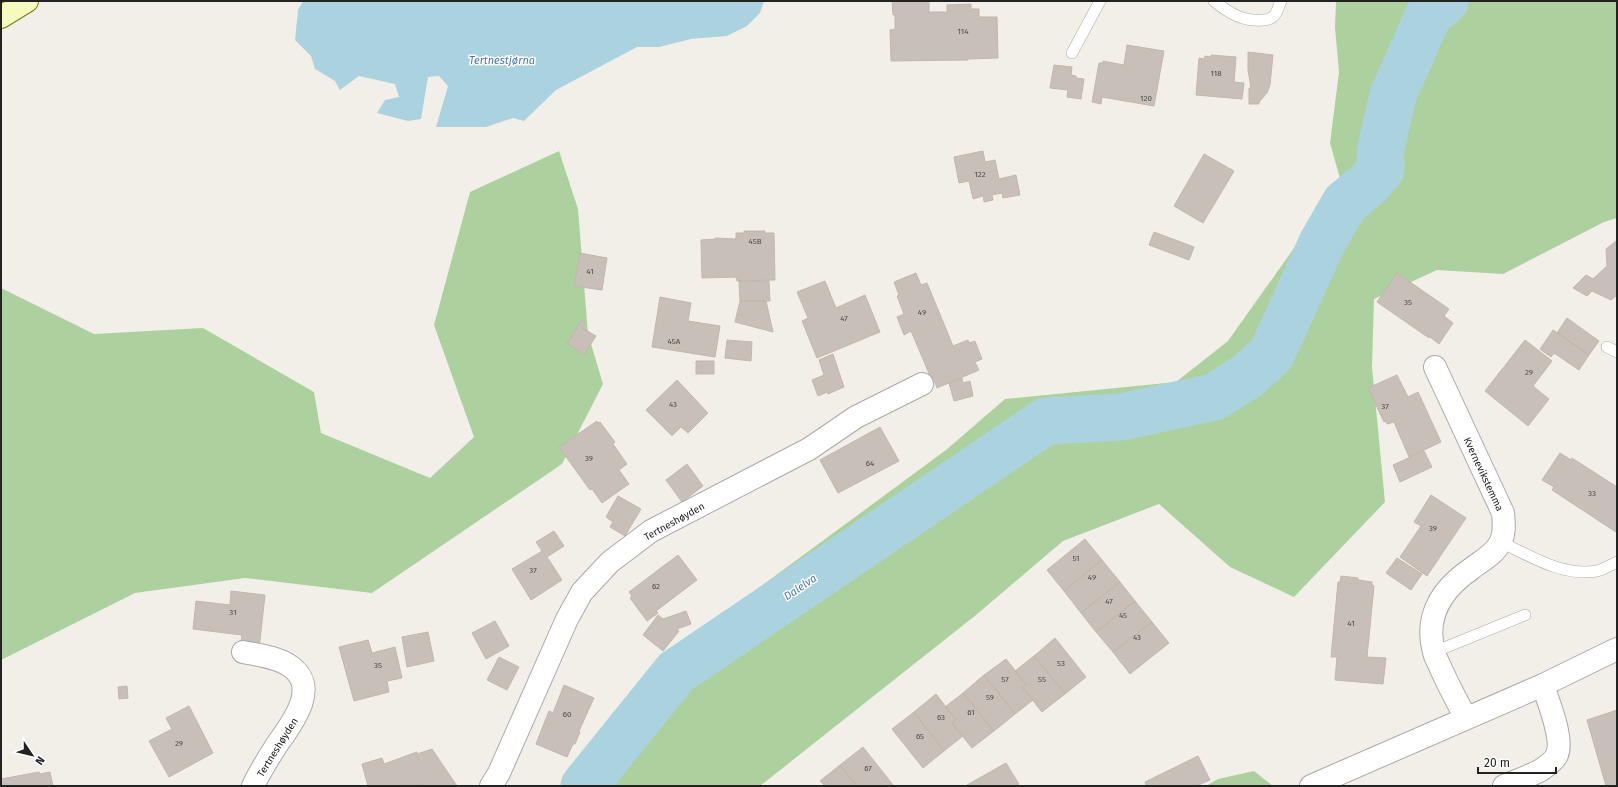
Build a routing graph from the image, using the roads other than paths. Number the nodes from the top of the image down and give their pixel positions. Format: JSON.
{"nodes":[{"id":1,"x":27,"y":1,"type":"edge"},
{"id":2,"x":1100,"y":1,"type":"edge"},
{"id":3,"x":1214,"y":1,"type":"edge"},
{"id":4,"x":1280,"y":1,"type":"edge"},
{"id":5,"x":1,"y":17,"type":"edge"},
{"id":6,"x":1072,"y":53,"type":"dead end"},
{"id":7,"x":1435,"y":367,"type":"dead end"},
{"id":8,"x":922,"y":384,"type":"dead end"},
{"id":9,"x":1501,"y":542,"type":"junction"},
{"id":10,"x":1617,"y":562,"type":"edge"},
{"id":11,"x":1524,"y":616,"type":"dead end"},
{"id":12,"x":1617,"y":649,"type":"edge"},
{"id":13,"x":243,"y":652,"type":"dead end"},
{"id":14,"x":1434,"y":652,"type":"junction"},
{"id":15,"x":1543,"y":685,"type":"junction"},
{"id":16,"x":1466,"y":718,"type":"junction"},
{"id":17,"x":253,"y":786,"type":"edge"},
{"id":18,"x":491,"y":786,"type":"edge"},
{"id":19,"x":1311,"y":786,"type":"edge"},
{"id":20,"x":1504,"y":786,"type":"edge"}],
"edges":[{"from":1,"to":5,"type":"main road"},
{"from":2,"to":6,"type":"lane"},
{"from":3,"to":4,"type":"lane"},
{"from":7,"to":9,"type":"street","name":"Kvernevikstemma"},
{"from":8,"to":18,"type":"street","name":"Tertneshøyden"},
{"from":9,"to":10,"type":"lane"},
{"from":9,"to":14,"type":"street"},
{"from":11,"to":14,"type":"lane"},
{"from":12,"to":15,"type":"street"},
{"from":13,"to":17,"type":"street","name":"Tertneshøyden"},
{"from":14,"to":16,"type":"street"},
{"from":15,"to":16,"type":"street"},
{"from":15,"to":20,"type":"street"},
{"from":16,"to":19,"type":"street"}]}
